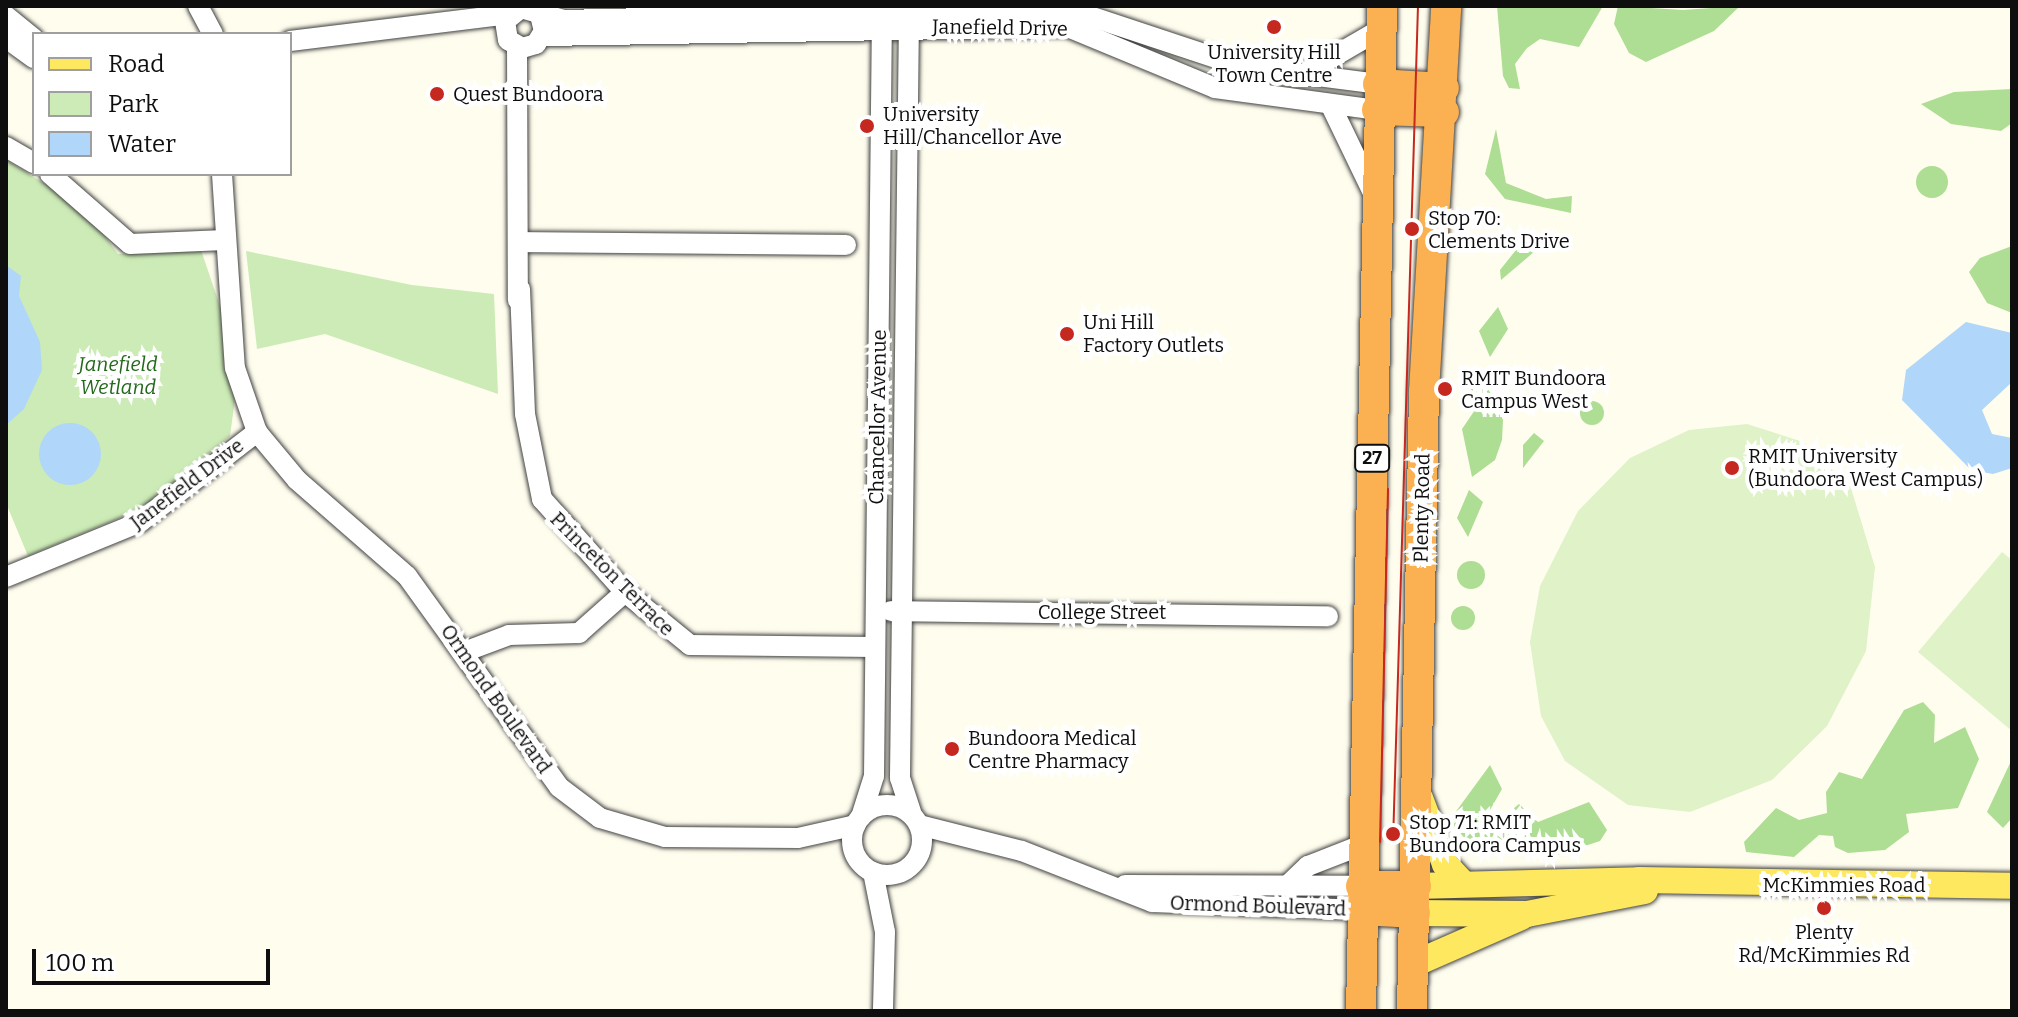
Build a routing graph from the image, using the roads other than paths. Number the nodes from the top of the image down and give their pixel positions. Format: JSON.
{"nodes":[{"id":1,"x":197,"y":6,"type":"edge"},
{"id":2,"x":1446,"y":6,"type":"edge"},
{"id":3,"x":511,"y":11,"type":"edge"},
{"id":4,"x":537,"y":11,"type":"edge"},
{"id":5,"x":1382,"y":12,"type":"edge"},
{"id":6,"x":6,"y":16,"type":"edge"},
{"id":7,"x":909,"y":20,"type":"junction"},
{"id":8,"x":882,"y":21,"type":"junction"},
{"id":9,"x":196,"y":32,"type":"edge"},
{"id":10,"x":212,"y":32,"type":"edge"},
{"id":11,"x":32,"y":37,"type":"edge"},
{"id":12,"x":6,"y":38,"type":"edge"},
{"id":13,"x":292,"y":41,"type":"edge"},
{"id":14,"x":1174,"y":41,"type":"junction"},
{"id":15,"x":525,"y":42,"type":"junction"},
{"id":16,"x":292,"y":55,"type":"edge"},
{"id":17,"x":32,"y":57,"type":"edge"},
{"id":18,"x":1181,"y":75,"type":"junction"},
{"id":19,"x":1302,"y":75,"type":"junction"},
{"id":20,"x":1377,"y":97,"type":"junction"},
{"id":21,"x":1444,"y":100,"type":"junction"},
{"id":22,"x":1332,"y":108,"type":"junction"},
{"id":23,"x":6,"y":147,"type":"edge"},
{"id":24,"x":32,"y":162,"type":"edge"},
{"id":25,"x":52,"y":176,"type":"edge"},
{"id":26,"x":222,"y":176,"type":"edge"},
{"id":27,"x":1375,"y":198,"type":"junction"},
{"id":28,"x":225,"y":240,"type":"junction"},
{"id":29,"x":520,"y":242,"type":"junction"},
{"id":30,"x":846,"y":245,"type":"dead end"},
{"id":31,"x":257,"y":432,"type":"junction"},
{"id":32,"x":877,"y":442,"type":"junction"},
{"id":33,"x":906,"y":442,"type":"junction"},
{"id":34,"x":6,"y":577,"type":"edge"},
{"id":35,"x":625,"y":592,"type":"junction"},
{"id":36,"x":875,"y":611,"type":"junction"},
{"id":37,"x":904,"y":611,"type":"junction"},
{"id":38,"x":1328,"y":616,"type":"dead end"},
{"id":39,"x":874,"y":647,"type":"junction"},
{"id":40,"x":468,"y":657,"type":"junction"},
{"id":41,"x":1418,"y":790,"type":"junction"},
{"id":42,"x":915,"y":820,"type":"junction"},
{"id":43,"x":858,"y":821,"type":"junction"},
{"id":44,"x":798,"y":838,"type":"junction"},
{"id":45,"x":965,"y":841,"type":"junction"},
{"id":46,"x":1362,"y":845,"type":"junction"},
{"id":47,"x":920,"y":853,"type":"junction"},
{"id":48,"x":866,"y":866,"type":"junction"},
{"id":49,"x":902,"y":871,"type":"junction"},
{"id":50,"x":1463,"y":883,"type":"junction"},
{"id":51,"x":1109,"y":884,"type":"junction"},
{"id":52,"x":1676,"y":884,"type":"junction"},
{"id":53,"x":1287,"y":886,"type":"junction"},
{"id":54,"x":2012,"y":886,"type":"edge"},
{"id":55,"x":1362,"y":898,"type":"junction"},
{"id":56,"x":1416,"y":900,"type":"junction"},
{"id":57,"x":1527,"y":914,"type":"junction"},
{"id":58,"x":885,"y":932,"type":"junction"},
{"id":59,"x":1414,"y":964,"type":"junction"},
{"id":60,"x":883,"y":1011,"type":"edge"},
{"id":61,"x":1361,"y":1011,"type":"edge"},
{"id":62,"x":1412,"y":1011,"type":"edge"}],
"edges":[{"from":1,"to":9,"type":"street"},
{"from":1,"to":10,"type":"street"},
{"from":2,"to":21,"type":"highway","name":"Plenty Road"},
{"from":3,"to":4,"type":"street","name":"Janefield Drive"},
{"from":3,"to":13,"type":"street"},
{"from":3,"to":15,"type":"street"},
{"from":4,"to":8,"type":"street","name":"Janefield Drive"},
{"from":4,"to":15,"type":"street"},
{"from":5,"to":19,"type":"street"},
{"from":5,"to":20,"type":"highway","number":"27"},
{"from":6,"to":11,"type":"street"},
{"from":7,"to":8,"type":"street","name":"Janefield Drive"},
{"from":7,"to":14,"type":"street","name":"Janefield Drive"},
{"from":7,"to":18,"type":"street","name":"Janefield Drive"},
{"from":7,"to":33,"type":"street","name":"Chancellor Avenue"},
{"from":8,"to":15,"type":"street","name":"Janefield Drive"},
{"from":8,"to":32,"type":"street","name":"Chancellor Avenue"},
{"from":12,"to":17,"type":"street"},
{"from":14,"to":18,"type":"street"},
{"from":14,"to":19,"type":"street","name":"Janefield Drive"},
{"from":15,"to":16,"type":"street","name":"Janefield Drive"},
{"from":15,"to":29,"type":"street","name":"Princeton Terrace"},
{"from":18,"to":22,"type":"street","name":"Janefield Drive"},
{"from":19,"to":20,"type":"street","name":"Janefield Drive"},
{"from":20,"to":21,"type":"highway","name":"Janefield Drive"},
{"from":20,"to":22,"type":"street","name":"Janefield Drive"},
{"from":20,"to":27,"type":"highway","number":"27"},
{"from":21,"to":41,"type":"highway","name":"Plenty Road"},
{"from":22,"to":27,"type":"street"},
{"from":23,"to":24,"type":"street"},
{"from":25,"to":28,"type":"street"},
{"from":26,"to":28,"type":"street","name":"Janefield Drive"},
{"from":27,"to":46,"type":"highway","number":"27"},
{"from":28,"to":31,"type":"street","name":"Janefield Drive"},
{"from":29,"to":30,"type":"street"},
{"from":29,"to":35,"type":"street","name":"Princeton Terrace"},
{"from":31,"to":34,"type":"street","name":"Janefield Drive"},
{"from":31,"to":40,"type":"street","name":"Ormond Boulevard"},
{"from":32,"to":33,"type":"street"},
{"from":32,"to":36,"type":"street","name":"Chancellor Avenue"},
{"from":33,"to":37,"type":"street","name":"Chancellor Avenue"},
{"from":35,"to":39,"type":"street","name":"Princeton Terrace"},
{"from":35,"to":40,"type":"street"},
{"from":36,"to":37,"type":"street","name":"College Street"},
{"from":36,"to":39,"type":"street","name":"Chancellor Avenue"},
{"from":37,"to":38,"type":"street","name":"College Street"},
{"from":37,"to":42,"type":"street","name":"Chancellor Avenue"},
{"from":39,"to":43,"type":"street","name":"Chancellor Avenue"},
{"from":40,"to":44,"type":"street","name":"Ormond Boulevard"},
{"from":41,"to":50,"type":"main road"},
{"from":41,"to":56,"type":"highway","name":"Plenty Road"},
{"from":42,"to":43,"type":"street"},
{"from":42,"to":45,"type":"street","name":"Ormond Boulevard"},
{"from":42,"to":47,"type":"street"},
{"from":43,"to":44,"type":"street","name":"Ormond Boulevard"},
{"from":43,"to":48,"type":"street"},
{"from":44,"to":48,"type":"street","name":"Ormond Boulevard"},
{"from":45,"to":47,"type":"street","name":"Ormond Boulevard"},
{"from":45,"to":51,"type":"street","name":"Ormond Boulevard"},
{"from":46,"to":53,"type":"street"},
{"from":46,"to":55,"type":"highway","number":"27"},
{"from":47,"to":49,"type":"street"},
{"from":48,"to":49,"type":"street"},
{"from":48,"to":58,"type":"street"},
{"from":49,"to":58,"type":"street"},
{"from":50,"to":52,"type":"main road","name":"McKimmies Road"},
{"from":50,"to":56,"type":"main road","name":"McKimmies Road"},
{"from":51,"to":53,"type":"street","name":"Ormond Boulevard"},
{"from":51,"to":55,"type":"street","name":"Ormond Boulevard"},
{"from":52,"to":54,"type":"main road","name":"McKimmies Road"},
{"from":52,"to":57,"type":"main road","name":"McKimmies Road"},
{"from":53,"to":55,"type":"street","name":"Ormond Boulevard"},
{"from":55,"to":56,"type":"highway","name":"McKimmies Road"},
{"from":55,"to":61,"type":"highway"},
{"from":56,"to":57,"type":"main road","name":"McKimmies Road"},
{"from":56,"to":59,"type":"highway","name":"Plenty Road"},
{"from":57,"to":59,"type":"main road"},
{"from":58,"to":60,"type":"street"},
{"from":59,"to":62,"type":"highway","name":"Plenty Road"}]}
